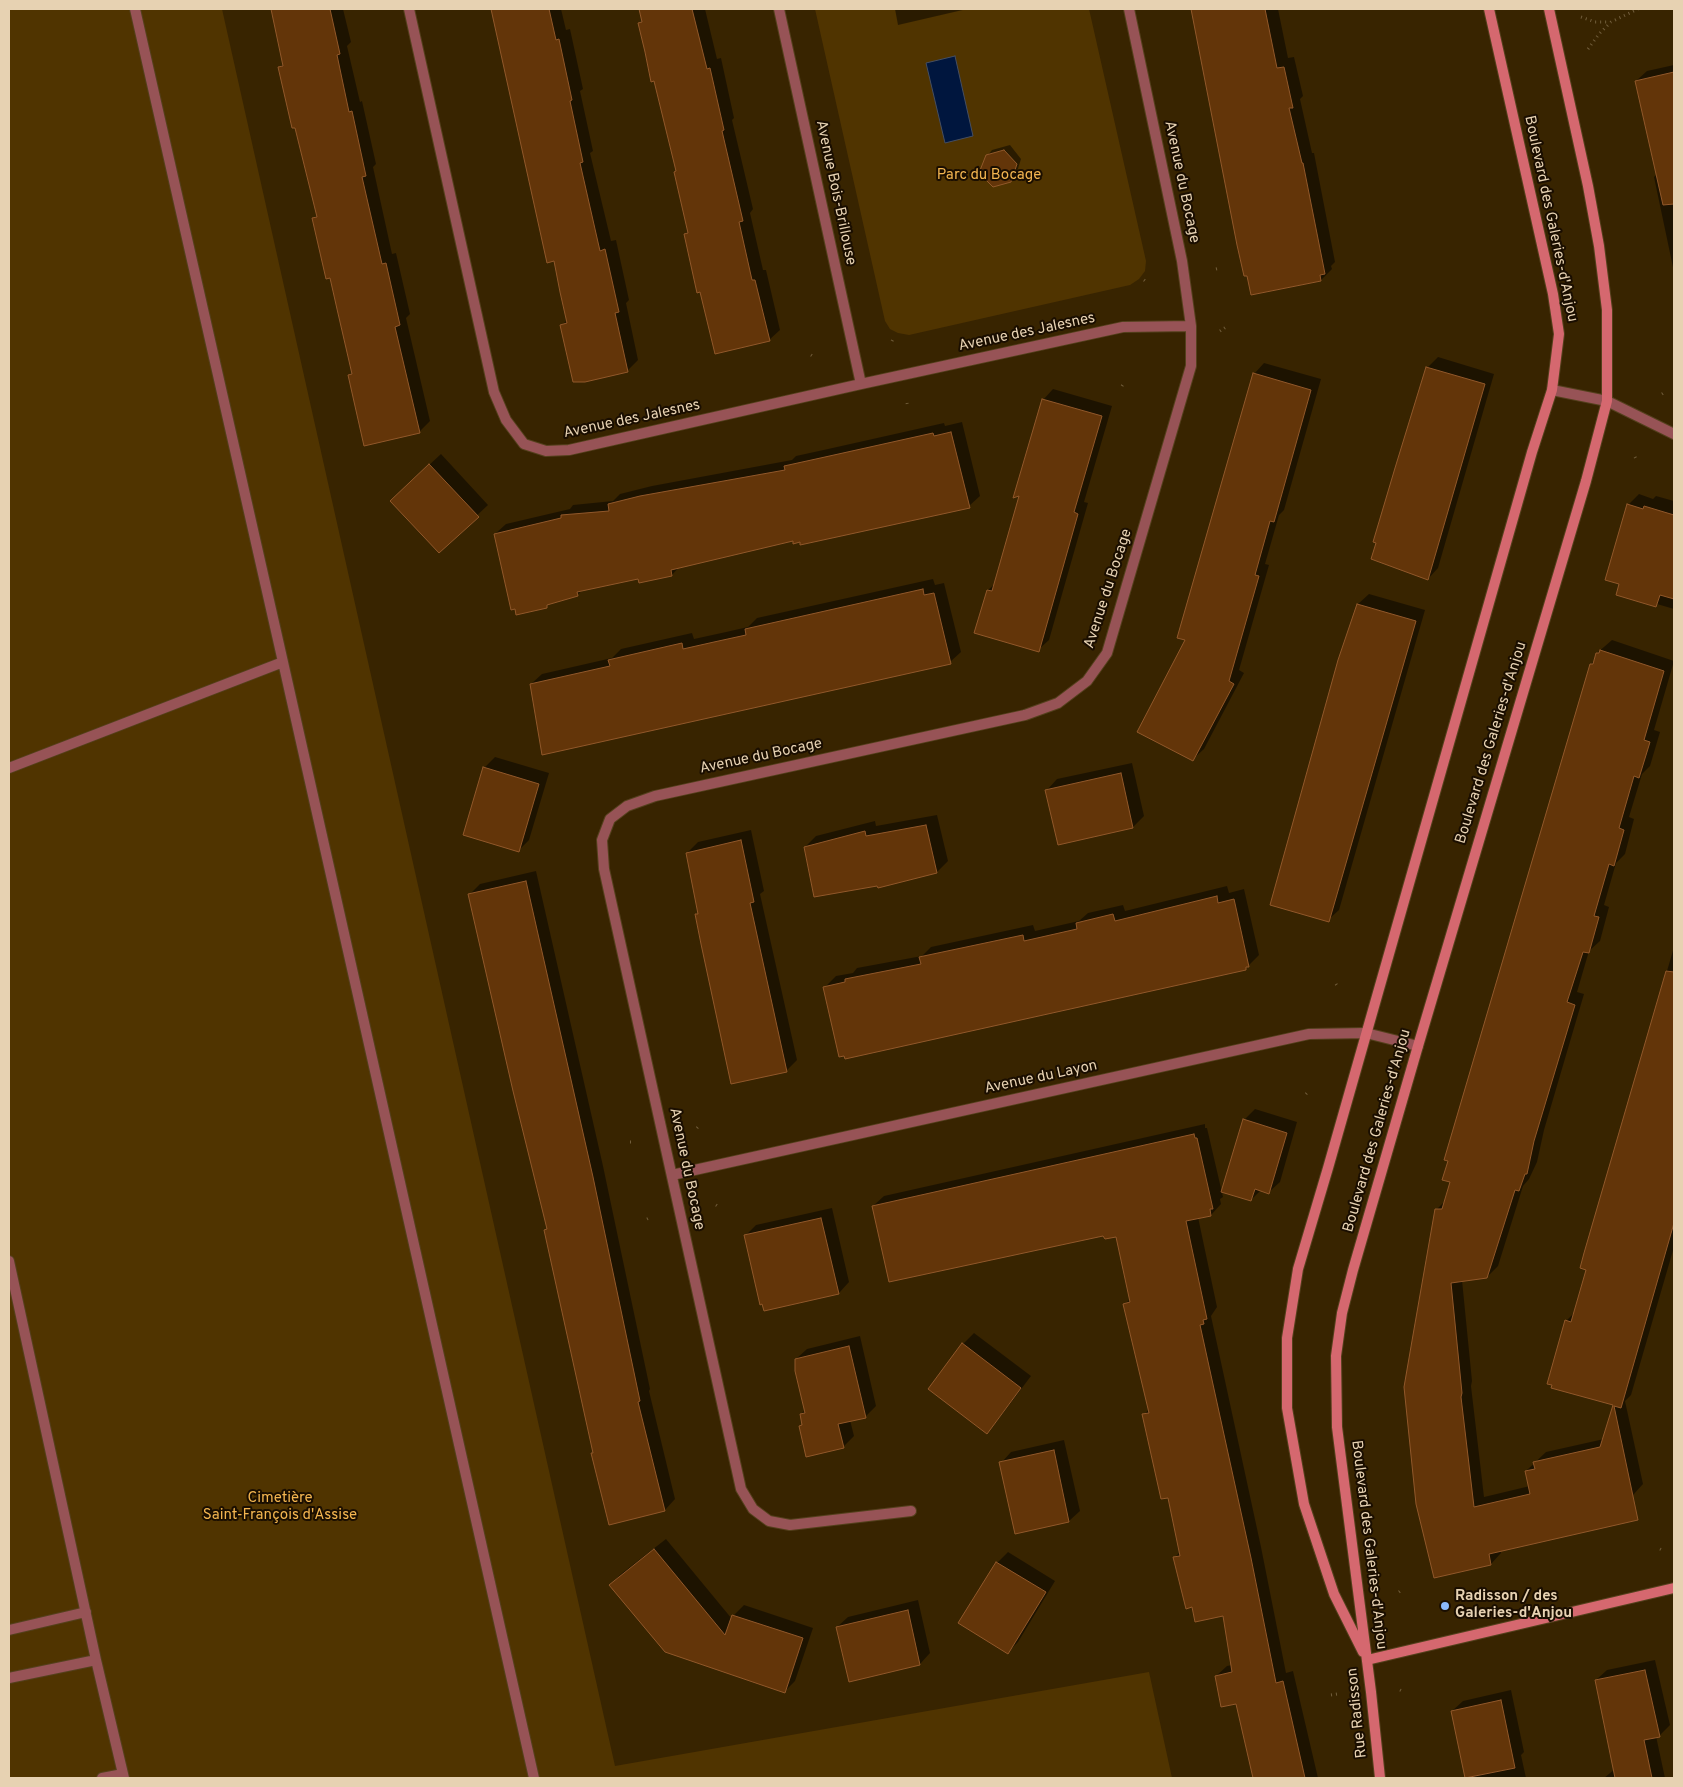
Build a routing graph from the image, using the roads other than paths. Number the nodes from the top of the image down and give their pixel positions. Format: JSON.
{"nodes":[{"id":1,"x":135,"y":9,"type":"edge"},
{"id":2,"x":409,"y":9,"type":"edge"},
{"id":3,"x":778,"y":9,"type":"edge"},
{"id":4,"x":1128,"y":9,"type":"edge"},
{"id":5,"x":1489,"y":9,"type":"edge"},
{"id":6,"x":1549,"y":9,"type":"edge"},
{"id":7,"x":1191,"y":326,"type":"junction"},
{"id":8,"x":862,"y":384,"type":"junction"},
{"id":9,"x":1552,"y":390,"type":"junction"},
{"id":10,"x":1607,"y":401,"type":"junction"},
{"id":11,"x":1674,"y":434,"type":"edge"},
{"id":12,"x":283,"y":662,"type":"junction"},
{"id":13,"x":9,"y":768,"type":"edge"},
{"id":14,"x":1366,"y":1033,"type":"junction"},
{"id":15,"x":1418,"y":1046,"type":"junction"},
{"id":16,"x":672,"y":1175,"type":"junction"},
{"id":17,"x":9,"y":1261,"type":"edge"},
{"id":18,"x":911,"y":1511,"type":"dead end"},
{"id":19,"x":1674,"y":1588,"type":"edge"},
{"id":20,"x":86,"y":1612,"type":"junction"},
{"id":21,"x":9,"y":1630,"type":"edge"},
{"id":22,"x":96,"y":1660,"type":"junction"},
{"id":23,"x":1367,"y":1660,"type":"junction"},
{"id":24,"x":9,"y":1678,"type":"edge"},
{"id":25,"x":124,"y":1776,"type":"edge"},
{"id":26,"x":102,"y":1778,"type":"edge"},
{"id":27,"x":534,"y":1778,"type":"edge"},
{"id":28,"x":1380,"y":1778,"type":"edge"}],
"edges":[{"from":1,"to":12,"type":"street"},
{"from":2,"to":8,"type":"street","name":"Avenue des Jalesnes"},
{"from":3,"to":8,"type":"street","name":"Avenue Bois-Brillouse"},
{"from":4,"to":7,"type":"street","name":"Avenue du Bocage"},
{"from":5,"to":9,"type":"street","name":"Boulevard des Galeries-d'Anjou"},
{"from":6,"to":10,"type":"street","name":"Boulevard des Galeries-d'Anjou"},
{"from":7,"to":8,"type":"street","name":"Avenue des Jalesnes"},
{"from":7,"to":16,"type":"street","name":"Avenue du Bocage"},
{"from":9,"to":10,"type":"street"},
{"from":9,"to":14,"type":"street","name":"Boulevard des Galeries-d'Anjou"},
{"from":10,"to":11,"type":"street"},
{"from":10,"to":15,"type":"street","name":"Boulevard des Galeries-d'Anjou"},
{"from":12,"to":13,"type":"street"},
{"from":12,"to":27,"type":"street"},
{"from":14,"to":15,"type":"street","name":"Avenue du Layon"},
{"from":14,"to":16,"type":"street","name":"Avenue du Layon"},
{"from":14,"to":23,"type":"street","name":"Boulevard des Galeries-d'Anjou"},
{"from":15,"to":23,"type":"street","name":"Boulevard des Galeries-d'Anjou"},
{"from":16,"to":18,"type":"street","name":"Avenue du Bocage"},
{"from":17,"to":20,"type":"street"},
{"from":19,"to":23,"type":"street","name":"Rue Radisson"},
{"from":20,"to":21,"type":"street"},
{"from":20,"to":22,"type":"street"},
{"from":22,"to":24,"type":"street"},
{"from":22,"to":25,"type":"street"},
{"from":23,"to":28,"type":"street","name":"Rue Radisson"},
{"from":25,"to":26,"type":"street"}]}
